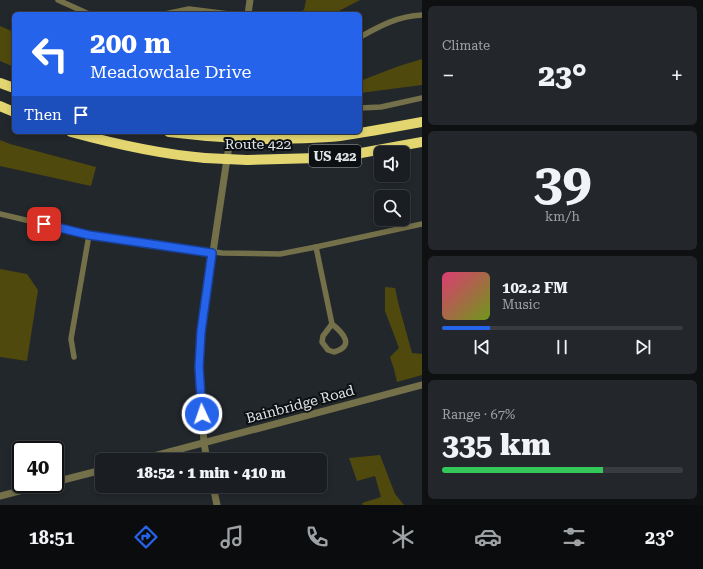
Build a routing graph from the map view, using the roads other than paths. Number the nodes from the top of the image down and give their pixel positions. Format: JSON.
{"nodes":[{"id":1,"x":58,"y":0,"type":"edge"},
{"id":2,"x":250,"y":0,"type":"edge"},
{"id":3,"x":85,"y":12,"type":"edge"},
{"id":4,"x":175,"y":12,"type":"edge"},
{"id":5,"x":213,"y":12,"type":"edge"},
{"id":6,"x":248,"y":12,"type":"edge"},
{"id":7,"x":422,"y":15,"type":"edge"},
{"id":8,"x":362,"y":36,"type":"edge"},
{"id":9,"x":0,"y":82,"type":"edge"},
{"id":10,"x":12,"y":87,"type":"edge"},
{"id":11,"x":422,"y":98,"type":"edge"},
{"id":12,"x":1,"y":107,"type":"edge"},
{"id":13,"x":362,"y":108,"type":"edge"},
{"id":14,"x":12,"y":111,"type":"edge"},
{"id":15,"x":422,"y":122,"type":"edge"},
{"id":16,"x":362,"y":133,"type":"edge"},
{"id":17,"x":79,"y":134,"type":"edge"},
{"id":18,"x":188,"y":134,"type":"edge"},
{"id":19,"x":230,"y":134,"type":"edge"},
{"id":20,"x":353,"y":134,"type":"edge"},
{"id":21,"x":422,"y":142,"type":"edge"},
{"id":22,"x":0,"y":214,"type":"edge"},
{"id":23,"x":422,"y":224,"type":"edge"},
{"id":24,"x":89,"y":235,"type":"junction"},
{"id":25,"x":316,"y":247,"type":"junction"},
{"id":26,"x":212,"y":253,"type":"junction"},
{"id":27,"x":332,"y":324,"type":"junction"},
{"id":28,"x":74,"y":358,"type":"dead end"},
{"id":29,"x":422,"y":385,"type":"edge"},
{"id":30,"x":204,"y":443,"type":"junction"},
{"id":31,"x":166,"y":453,"type":"edge"},
{"id":32,"x":206,"y":453,"type":"edge"},
{"id":33,"x":95,"y":472,"type":"edge"},
{"id":34,"x":64,"y":480,"type":"edge"},
{"id":35,"x":12,"y":493,"type":"edge"},
{"id":36,"x":214,"y":493,"type":"edge"},
{"id":37,"x":0,"y":496,"type":"edge"},
{"id":38,"x":217,"y":505,"type":"edge"}],
"edges":[{"from":1,"to":3,"type":"street"},
{"from":2,"to":6,"type":"street"},
{"from":4,"to":5,"type":"street"},
{"from":7,"to":8,"type":"street"},
{"from":9,"to":10,"type":"highway"},
{"from":11,"to":13,"type":"street"},
{"from":12,"to":14,"type":"highway"},
{"from":15,"to":16,"type":"highway","name":"Route 422","number":"US 422","bridge":true},
{"from":17,"to":21,"type":"highway","name":"Route 422","number":"US 422","bridge":true},
{"from":18,"to":20,"type":"highway","name":"Route 422","number":"US 422","bridge":true},
{"from":19,"to":26,"type":"street"},
{"from":22,"to":24,"type":"street"},
{"from":23,"to":25,"type":"street"},
{"from":24,"to":26,"type":"street"},
{"from":24,"to":28,"type":"street"},
{"from":25,"to":26,"type":"street"},
{"from":25,"to":27,"type":"street"},
{"from":26,"to":30,"type":"street"},
{"from":27,"to":27,"type":"street"},
{"from":29,"to":30,"type":"street","name":"Bainbridge Road"},
{"from":30,"to":31,"type":"street","name":"Bainbridge Road"},
{"from":30,"to":32,"type":"street"},
{"from":33,"to":34,"type":"street"},
{"from":35,"to":37,"type":"street"},
{"from":36,"to":38,"type":"street"}]}
